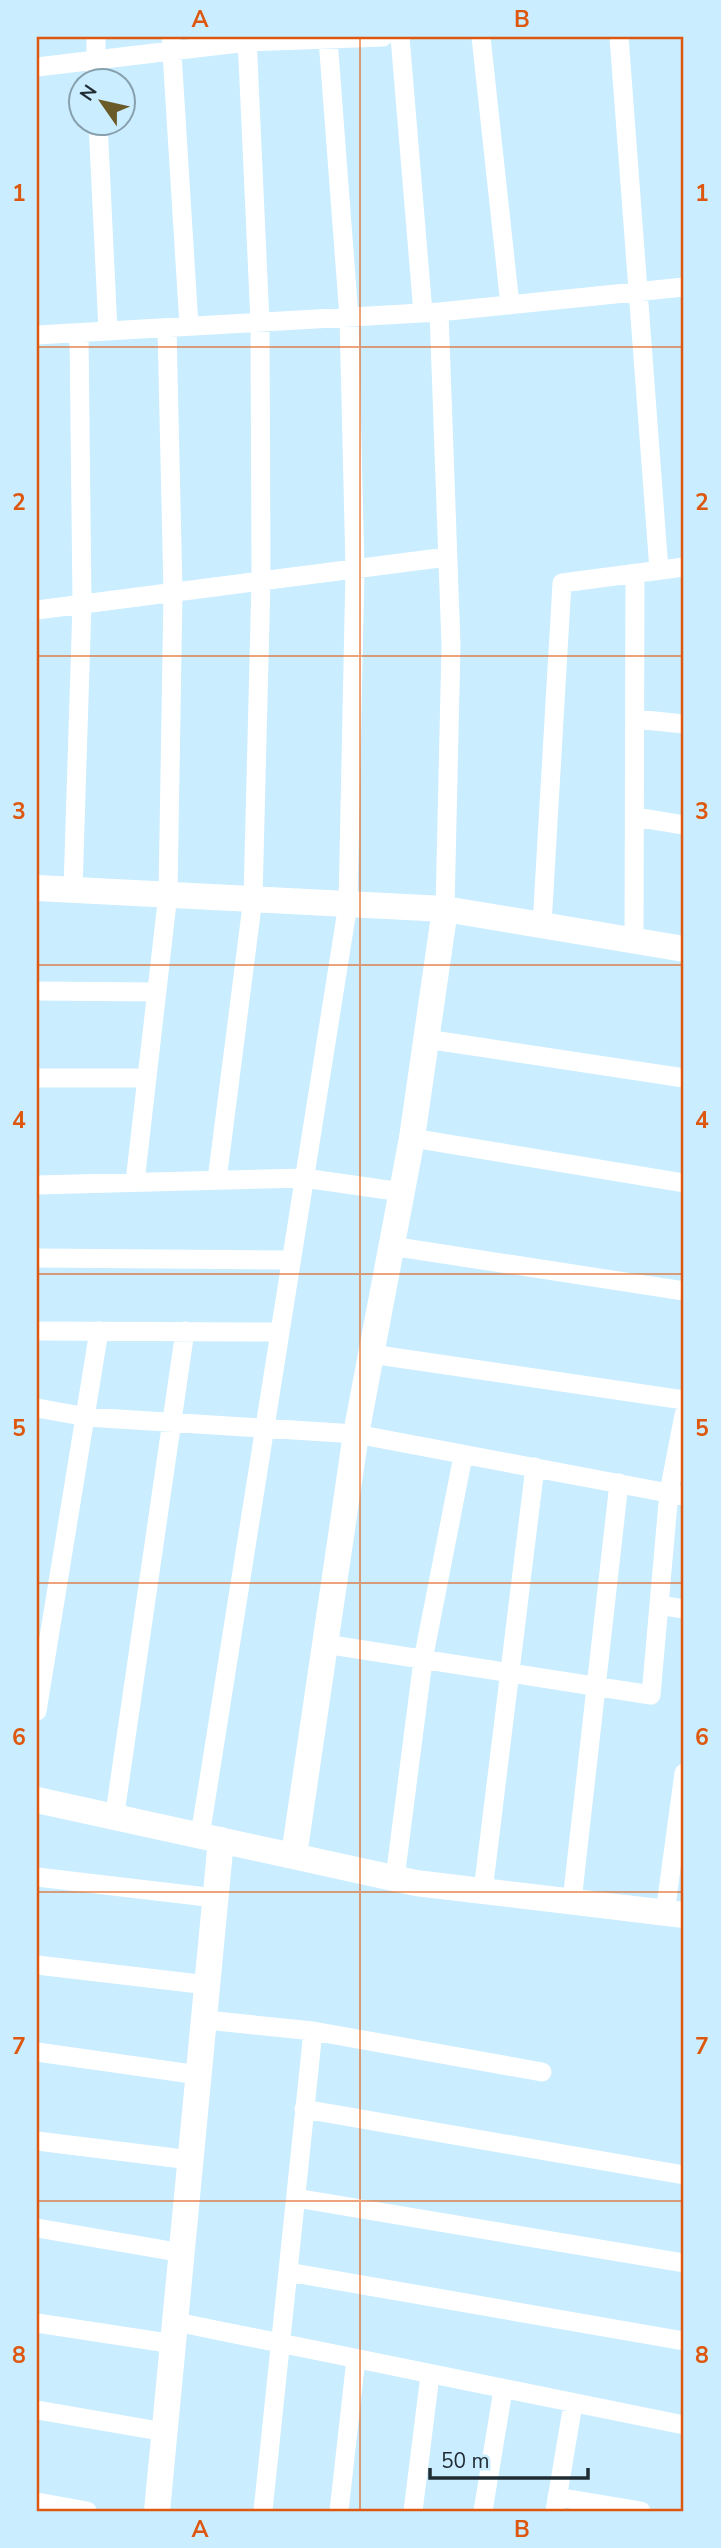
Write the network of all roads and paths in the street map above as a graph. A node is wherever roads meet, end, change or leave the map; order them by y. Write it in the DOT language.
graph roads {
  1 [pos="96,37"];
  2 [pos="383,37"];
  3 [pos="400,37"];
  4 [pos="481,37"];
  5 [pos="618,37"];
  6 [pos="302,38"];
  7 [pos="247,39"];
  8 [pos="328,39"];
  9 [pos="170,44"];
  10 [pos="95,60"];
  11 [pos="95,66"];
  12 [pos="37,67"];
  13 [pos="99,136"];
  14 [pos="684,287"];
  15 [pos="638,293"];
  16 [pos="510,305"];
  17 [pos="431,312"];
  18 [pos="349,317"];
  19 [pos="260,322"];
  20 [pos="189,326"];
  21 [pos="167,328"];
  22 [pos="108,331"];
  23 [pos="79,333"];
  24 [pos="37,335"];
  25 [pos="447,557"];
  26 [pos="684,567"];
  27 [pos="355,569"];
  28 [pos="659,570"];
  29 [pos="635,573"];
  30 [pos="261,581"];
  31 [pos="173,592"];
  32 [pos="82,604"];
  33 [pos="37,610"];
  34 [pos="635,719"];
  35 [pos="684,724"];
  36 [pos="635,817"];
  37 [pos="684,825"];
  38 [pos="37,888"];
  39 [pos="72,890"];
  40 [pos="168,894"];
  41 [pos="253,898"];
  42 [pos="348,904"];
  43 [pos="445,909"];
  44 [pos="542,925"];
  45 [pos="634,940"];
  46 [pos="684,949"];
  47 [pos="37,991"];
  48 [pos="157,992"];
  49 [pos="426,1039"];
  50 [pos="684,1077"];
  51 [pos="37,1078"];
  52 [pos="147,1078"];
  53 [pos="411,1139"];
  54 [pos="304,1178"];
  55 [pos="217,1180"];
  56 [pos="135,1182"];
  57 [pos="684,1183"];
  58 [pos="37,1185"];
  59 [pos="402,1192"];
  60 [pos="391,1246"];
  61 [pos="37,1258"];
  62 [pos="291,1260"];
  63 [pos="684,1291"];
  64 [pos="37,1331"];
  65 [pos="99,1331"];
  66 [pos="185,1331"];
  67 [pos="280,1332"];
  68 [pos="371,1354"];
  69 [pos="684,1401"];
  70 [pos="37,1408"];
  71 [pos="684,1415"];
  72 [pos="87,1417"];
  73 [pos="171,1422"];
  74 [pos="265,1428"];
  75 [pos="356,1434"];
  76 [pos="463,1456"];
  77 [pos="535,1467"];
  78 [pos="619,1483"];
  79 [pos="677,1494"];
  80 [pos="659,1605"];
  81 [pos="684,1609"];
  82 [pos="325,1644"];
  83 [pos="423,1660"];
  84 [pos="510,1673"];
  85 [pos="596,1687"];
  86 [pos="37,1711"];
  87 [pos="684,1773"];
  88 [pos="37,1800"];
  89 [pos="682,1812"];
  90 [pos="114,1820"];
  91 [pos="210,1838"];
  92 [pos="295,1855"];
  93 [pos="37,1877"];
  94 [pos="395,1878"];
  95 [pos="483,1891"];
  96 [pos="215,1898"];
  97 [pos="572,1901"];
  98 [pos="674,1914"];
  99 [pos="37,1965"];
  100 [pos="208,1985"];
  101 [pos="206,2020"];
  102 [pos="313,2031"];
  103 [pos="37,2052"];
  104 [pos="542,2072"];
  105 [pos="199,2075"];
  106 [pos="304,2109"];
  107 [pos="37,2141"];
  108 [pos="191,2160"];
  109 [pos="684,2175"];
  110 [pos="296,2198"];
  111 [pos="37,2228"];
  112 [pos="183,2253"];
  113 [pos="684,2263"];
  114 [pos="288,2272"];
  115 [pos="37,2323"];
  116 [pos="175,2333"];
  117 [pos="684,2341"];
  118 [pos="281,2344"];
  119 [pos="356,2359"];
  120 [pos="430,2375"];
  121 [pos="503,2390"];
  122 [pos="573,2404"];
  123 [pos="37,2410"];
  124 [pos="684,2425"];
  125 [pos="165,2432"];
  126 [pos="37,2502"];
  127 [pos="556,2504"];
  128 [pos="87,2511"];
  129 [pos="157,2511"];
  130 [pos="263,2511"];
  131 [pos="339,2511"];
  132 [pos="413,2511"];
  133 [pos="483,2511"];
  134 [pos="641,2511"];
  1 -- 10 [label="street"];
  2 -- 8 [label="street"];
  3 -- 17 [label="street"];
  4 -- 16 [label="street"];
  5 -- 15 [label="street"];
  6 -- 7 [label="street"];
  6 -- 8 [label="street"];
  7 -- 9 [label="street"];
  7 -- 19 [label="street"];
  8 -- 18 [label="street"];
  9 -- 10 [label="street"];
  9 -- 20 [label="street"];
  10 -- 11 [label="street"];
  10 -- 12 [label="street"];
  13 -- 22 [label="street"];
  14 -- 15 [label="street"];
  15 -- 16 [label="street"];
  15 -- 28 [label="street"];
  16 -- 17 [label="street"];
  17 -- 18 [label="street"];
  17 -- 25 [label="street"];
  18 -- 19 [label="street"];
  18 -- 27 [label="street"];
  19 -- 20 [label="street"];
  19 -- 30 [label="street"];
  20 -- 21 [label="street"];
  21 -- 22 [label="street"];
  21 -- 31 [label="street"];
  22 -- 23 [label="street"];
  23 -- 24 [label="street"];
  23 -- 32 [label="street"];
  25 -- 27 [label="street"];
  25 -- 43 [label="street"];
  26 -- 28 [label="street"];
  27 -- 30 [label="street"];
  27 -- 42 [label="street"];
  28 -- 29 [label="street"];
  29 -- 34 [label="street"];
  29 -- 44 [label="street"];
  30 -- 31 [label="street"];
  30 -- 41 [label="street"];
  31 -- 32 [label="street"];
  31 -- 40 [label="street"];
  32 -- 33 [label="street"];
  32 -- 39 [label="street"];
  34 -- 35 [label="street"];
  34 -- 36 [label="street"];
  36 -- 37 [label="street"];
  36 -- 45 [label="street"];
  38 -- 39 [label="street"];
  39 -- 40 [label="street"];
  40 -- 41 [label="street"];
  40 -- 48 [label="street"];
  41 -- 42 [label="street"];
  41 -- 55 [label="street"];
  42 -- 43 [label="street"];
  42 -- 54 [label="street"];
  43 -- 44 [label="street"];
  43 -- 49 [label="street"];
  44 -- 45 [label="street"];
  45 -- 46 [label="street"];
  47 -- 48 [label="street"];
  48 -- 52 [label="street"];
  49 -- 50 [label="street"];
  49 -- 53 [label="street"];
  51 -- 52 [label="street"];
  52 -- 56 [label="street"];
  53 -- 57 [label="street"];
  53 -- 59 [label="street"];
  54 -- 55 [label="street"];
  54 -- 59 [label="street"];
  54 -- 62 [label="street"];
  55 -- 56 [label="street"];
  56 -- 58 [label="street"];
  59 -- 60 [label="street"];
  60 -- 63 [label="street"];
  60 -- 68 [label="street"];
  61 -- 62 [label="street"];
  62 -- 67 [label="street"];
  64 -- 65 [label="street"];
  65 -- 66 [label="street"];
  65 -- 72 [label="street"];
  66 -- 67 [label="street"];
  66 -- 73 [label="street"];
  67 -- 74 [label="street"];
  68 -- 69 [label="street"];
  68 -- 75 [label="street"];
  70 -- 72 [label="street"];
  71 -- 79 [label="street"];
  72 -- 73 [label="street"];
  72 -- 86 [label="street"];
  73 -- 74 [label="street"];
  73 -- 90 [label="street"];
  74 -- 75 [label="street"];
  74 -- 91 [label="street"];
  75 -- 76 [label="street"];
  75 -- 82 [label="street"];
  76 -- 77 [label="street"];
  76 -- 83 [label="street"];
  77 -- 78 [label="street"];
  77 -- 84 [label="street"];
  78 -- 79 [label="street"];
  78 -- 85 [label="street"];
  79 -- 80 [label="street"];
  80 -- 81 [label="street"];
  80 -- 85 [label="street"];
  82 -- 83 [label="street"];
  82 -- 92 [label="street"];
  83 -- 84 [label="street"];
  83 -- 94 [label="street"];
  84 -- 85 [label="street"];
  84 -- 95 [label="street"];
  85 -- 97 [label="street"];
  87 -- 89 [label="street"];
  88 -- 90 [label="street"];
  89 -- 98 [label="street"];
  90 -- 91 [label="street"];
  91 -- 92 [label="street"];
  91 -- 96 [label="street"];
  92 -- 94 [label="street"];
  93 -- 96 [label="street"];
  94 -- 95 [label="street"];
  95 -- 97 [label="street"];
  96 -- 100 [label="street"];
  97 -- 98 [label="street"];
  99 -- 100 [label="street"];
  100 -- 101 [label="street"];
  101 -- 102 [label="street"];
  101 -- 105 [label="street"];
  102 -- 104 [label="street"];
  102 -- 106 [label="street"];
  103 -- 105 [label="street"];
  105 -- 108 [label="street"];
  106 -- 109 [label="street"];
  106 -- 110 [label="street"];
  107 -- 108 [label="street"];
  108 -- 112 [label="street"];
  110 -- 113 [label="street"];
  110 -- 114 [label="street"];
  111 -- 112 [label="street"];
  112 -- 116 [label="street"];
  114 -- 117 [label="street"];
  114 -- 118 [label="street"];
  115 -- 116 [label="street"];
  116 -- 118 [label="street"];
  116 -- 125 [label="street"];
  118 -- 119 [label="street"];
  118 -- 130 [label="street"];
  119 -- 120 [label="street"];
  119 -- 131 [label="street"];
  120 -- 121 [label="street"];
  120 -- 132 [label="street"];
  121 -- 122 [label="street"];
  121 -- 133 [label="street"];
  122 -- 124 [label="street"];
  122 -- 127 [label="street"];
  123 -- 125 [label="street"];
  125 -- 129 [label="street"];
  126 -- 128 [label="street"];
  127 -- 134 [label="street"];
}
